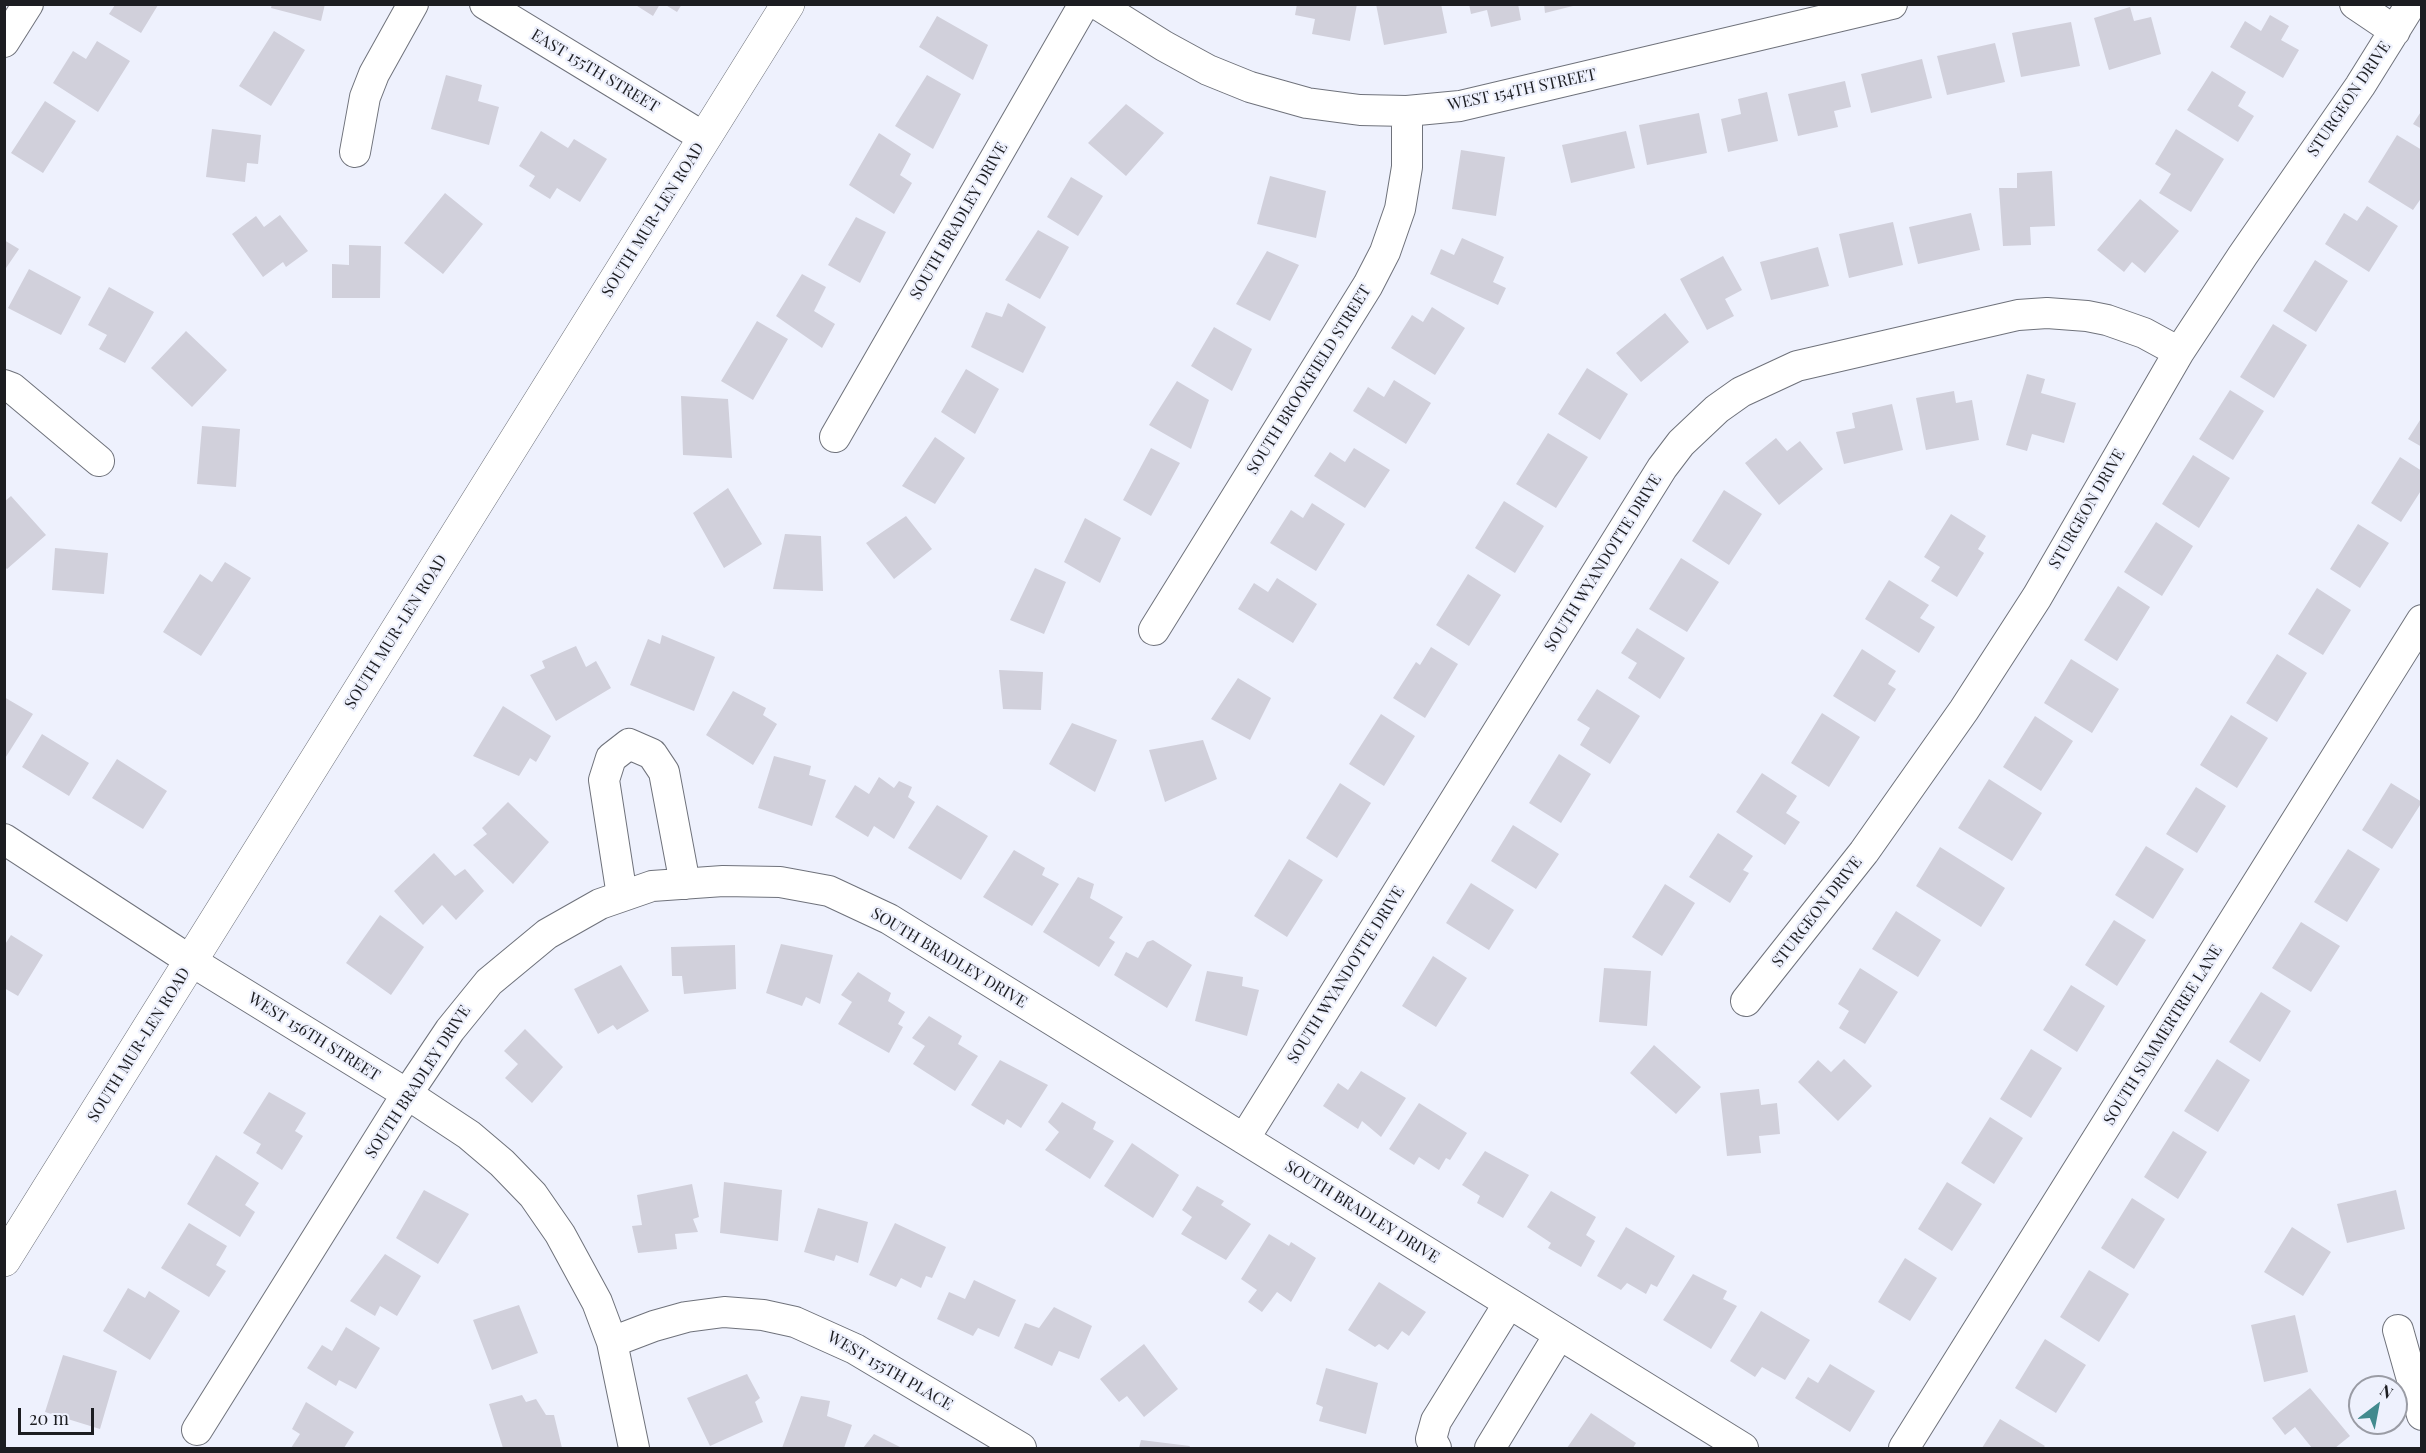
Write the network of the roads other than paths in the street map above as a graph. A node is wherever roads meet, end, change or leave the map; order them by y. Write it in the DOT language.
graph roads {
  1 [pos="28,4"];
  2 [pos="413,4"];
  3 [pos="485,4"];
  4 [pos="788,4"];
  5 [pos="1084,4"];
  6 [pos="1097,4"];
  7 [pos="1892,4"];
  8 [pos="2355,4"];
  9 [pos="2412,4"];
  10 [pos="2395,30"];
  11 [pos="4,42"];
  12 [pos="1407,111"];
  13 [pos="705,138"];
  14 [pos="355,152"];
  15 [pos="2179,352"];
  16 [pos="4,385"];
  17 [pos="835,437"];
  18 [pos="99,461"];
  19 [pos="2421,620"];
  20 [pos="1154,630"];
  21 [pos="4,839"];
  22 [pos="685,884"];
  23 [pos="622,896"];
  24 [pos="191,961"];
  25 [pos="1746,1001"];
  26 [pos="407,1094"];
  27 [pos="1244,1139"];
  28 [pos="4,1260"];
  29 [pos="1509,1303"];
  30 [pos="2398,1330"];
  31 [pos="1559,1335"];
  32 [pos="612,1342"];
  33 [pos="2421,1415"];
  34 [pos="197,1430"];
  35 [pos="634,1449"];
  36 [pos="1021,1449"];
  37 [pos="1436,1449"];
  38 [pos="1490,1449"];
  39 [pos="1743,1449"];
  40 [pos="1904,1449"];
  1 -- 11 [label="street"];
  2 -- 14 [label="street"];
  3 -- 13 [label="street, EAST 155TH STREET"];
  4 -- 13 [label="main road, SOUTH MUR-LEN ROAD"];
  5 -- 17 [label="street, SOUTH BRADLEY DRIVE"];
  6 -- 12 [label="street, WEST 154TH STREET"];
  7 -- 12 [label="street, WEST 154TH STREET"];
  8 -- 10 [label="street"];
  9 -- 10 [label="street, STURGEON DRIVE"];
  10 -- 15 [label="street, STURGEON DRIVE"];
  12 -- 20 [label="street, SOUTH BROOKFIELD STREET"];
  13 -- 24 [label="main road, SOUTH MUR-LEN ROAD"];
  15 -- 25 [label="street, STURGEON DRIVE"];
  15 -- 27 [label="street, SOUTH WYANDOTTE DRIVE"];
  16 -- 18 [label="street"];
  19 -- 40 [label="street, SOUTH SUMMERTREE LANE"];
  21 -- 24 [label="street, WEST 156TH STREET"];
  22 -- 23 [label="street, SOUTH BRADLEY DRIVE"];
  22 -- 23 [label="street"];
  22 -- 27 [label="street, SOUTH BRADLEY DRIVE"];
  23 -- 26 [label="street, SOUTH BRADLEY DRIVE"];
  24 -- 26 [label="street, WEST 156TH STREET"];
  24 -- 28 [label="main road, SOUTH MUR-LEN ROAD"];
  26 -- 32 [label="street, WEST 156TH STREET"];
  26 -- 34 [label="street, SOUTH BRADLEY DRIVE"];
  27 -- 29 [label="street, SOUTH BRADLEY DRIVE"];
  29 -- 31 [label="street, SOUTH BRADLEY DRIVE"];
  29 -- 37 [label="street"];
  30 -- 33 [label="street"];
  31 -- 38 [label="street"];
  31 -- 39 [label="street, SOUTH BRADLEY DRIVE"];
  32 -- 35 [label="street, WEST 156TH STREET"];
  32 -- 36 [label="street, WEST 155TH PLACE"];
}
